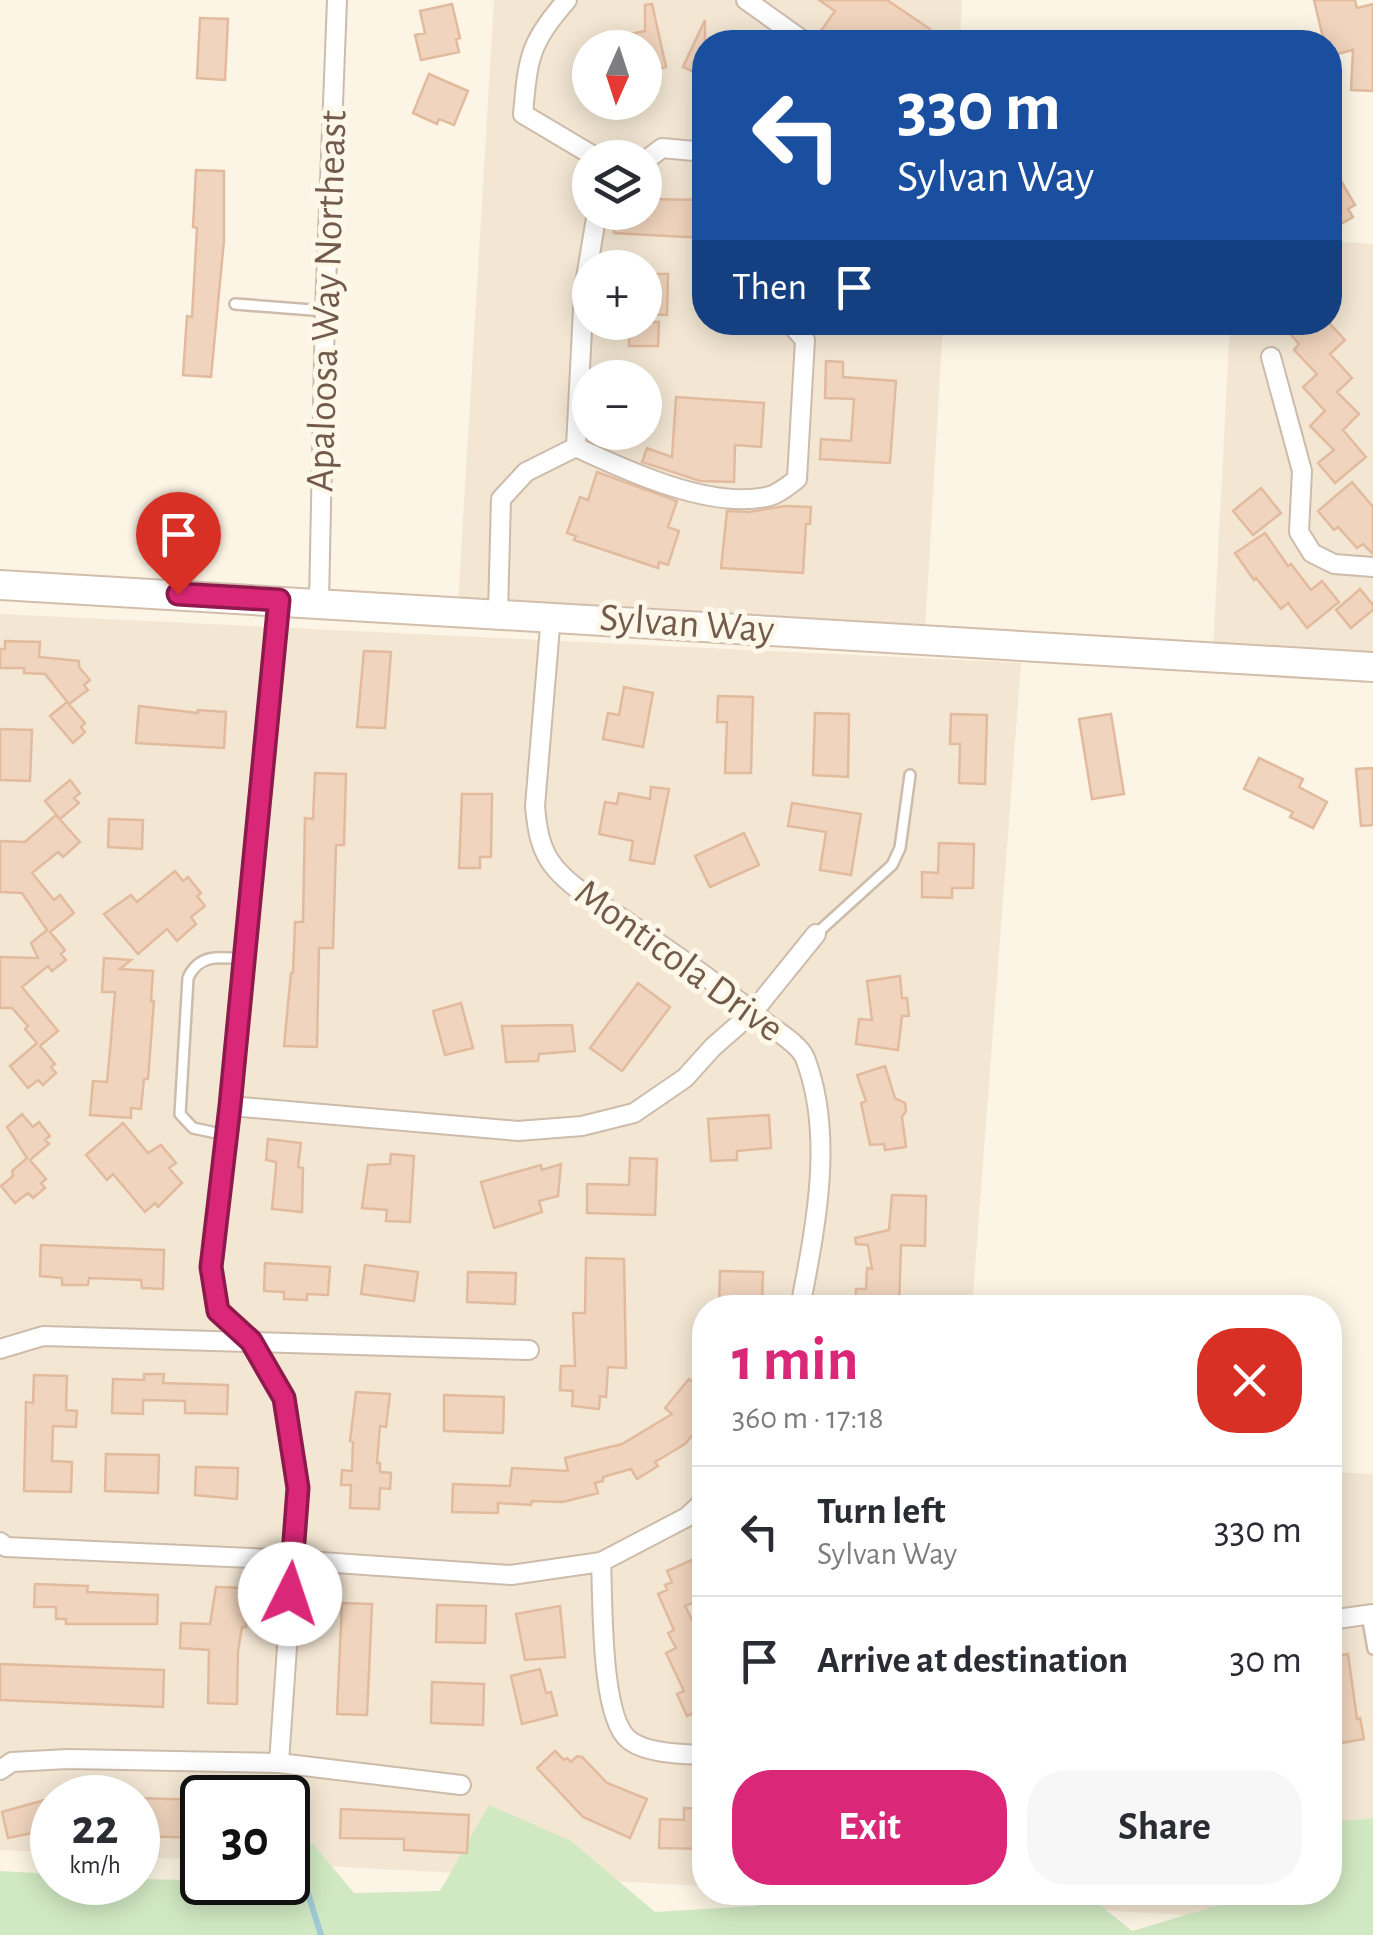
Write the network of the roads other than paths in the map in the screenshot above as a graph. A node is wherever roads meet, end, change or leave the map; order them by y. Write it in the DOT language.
graph roads {
  1 [pos="337,0"];
  2 [pos="567,0"];
  3 [pos="746,0"];
  4 [pos="788,30"];
  5 [pos="572,144"];
  6 [pos="662,148"];
  7 [pos="692,151"];
  8 [pos="594,230"];
  9 [pos="234,304"];
  10 [pos="325,310"];
  11 [pos="801,335"];
  12 [pos="1272,358"];
  13 [pos="580,360"];
  14 [pos="572,448"];
  15 [pos="584,450"];
  16 [pos="1373,567"];
  17 [pos="0,585"];
  18 [pos="279,600"];
  19 [pos="319,602"];
  20 [pos="498,613"];
  21 [pos="551,615"];
  22 [pos="1373,667"];
  23 [pos="910,774"];
  24 [pos="816,934"];
  25 [pos="244,959"];
  26 [pos="754,1012"];
  27 [pos="230,1106"];
  28 [pos="226,1135"];
  29 [pos="802,1295"];
  30 [pos="251,1341"];
  31 [pos="0,1349"];
  32 [pos="529,1350"];
  33 [pos="692,1512"];
  34 [pos="0,1542"];
  35 [pos="292,1560"];
  36 [pos="601,1562"];
  37 [pos="1370,1614"];
  38 [pos="1342,1618"];
  39 [pos="1373,1648"];
  40 [pos="692,1754"];
  41 [pos="279,1763"];
  42 [pos="0,1770"];
  43 [pos="462,1785"];
  1 -- 10 [label="street, Apaloosa Way Northeast"];
  2 -- 5 [label="street"];
  3 -- 4 [label="street"];
  6 -- 7 [label="street"];
  8 -- 13 [label="street"];
  9 -- 10 [label="lane"];
  10 -- 19 [label="street, Apaloosa Way Northeast"];
  11 -- 15 [label="street"];
  12 -- 16 [label="street"];
  14 -- 20 [label="street"];
  17 -- 18 [label="main road, Sylvan Way"];
  18 -- 19 [label="main road, Sylvan Way"];
  18 -- 25 [label="street"];
  19 -- 20 [label="main road, Sylvan Way"];
  20 -- 21 [label="main road, Sylvan Way"];
  21 -- 22 [label="main road, Sylvan Way"];
  21 -- 26 [label="street, Monticola Drive"];
  23 -- 24 [label="lane"];
  24 -- 26 [label="street"];
  25 -- 27 [label="street"];
  25 -- 28 [label="lane"];
  26 -- 27 [label="street"];
  26 -- 29 [label="street, Monticola Drive"];
  27 -- 28 [label="street"];
  28 -- 30 [label="street"];
  30 -- 31 [label="street"];
  30 -- 32 [label="street"];
  30 -- 35 [label="street"];
  33 -- 36 [label="street"];
  34 -- 35 [label="street"];
  35 -- 36 [label="street"];
  35 -- 41 [label="street"];
  36 -- 40 [label="street"];
  37 -- 38 [label="street"];
  37 -- 39 [label="lane"];
  41 -- 42 [label="street"];
  41 -- 43 [label="street"];
}
